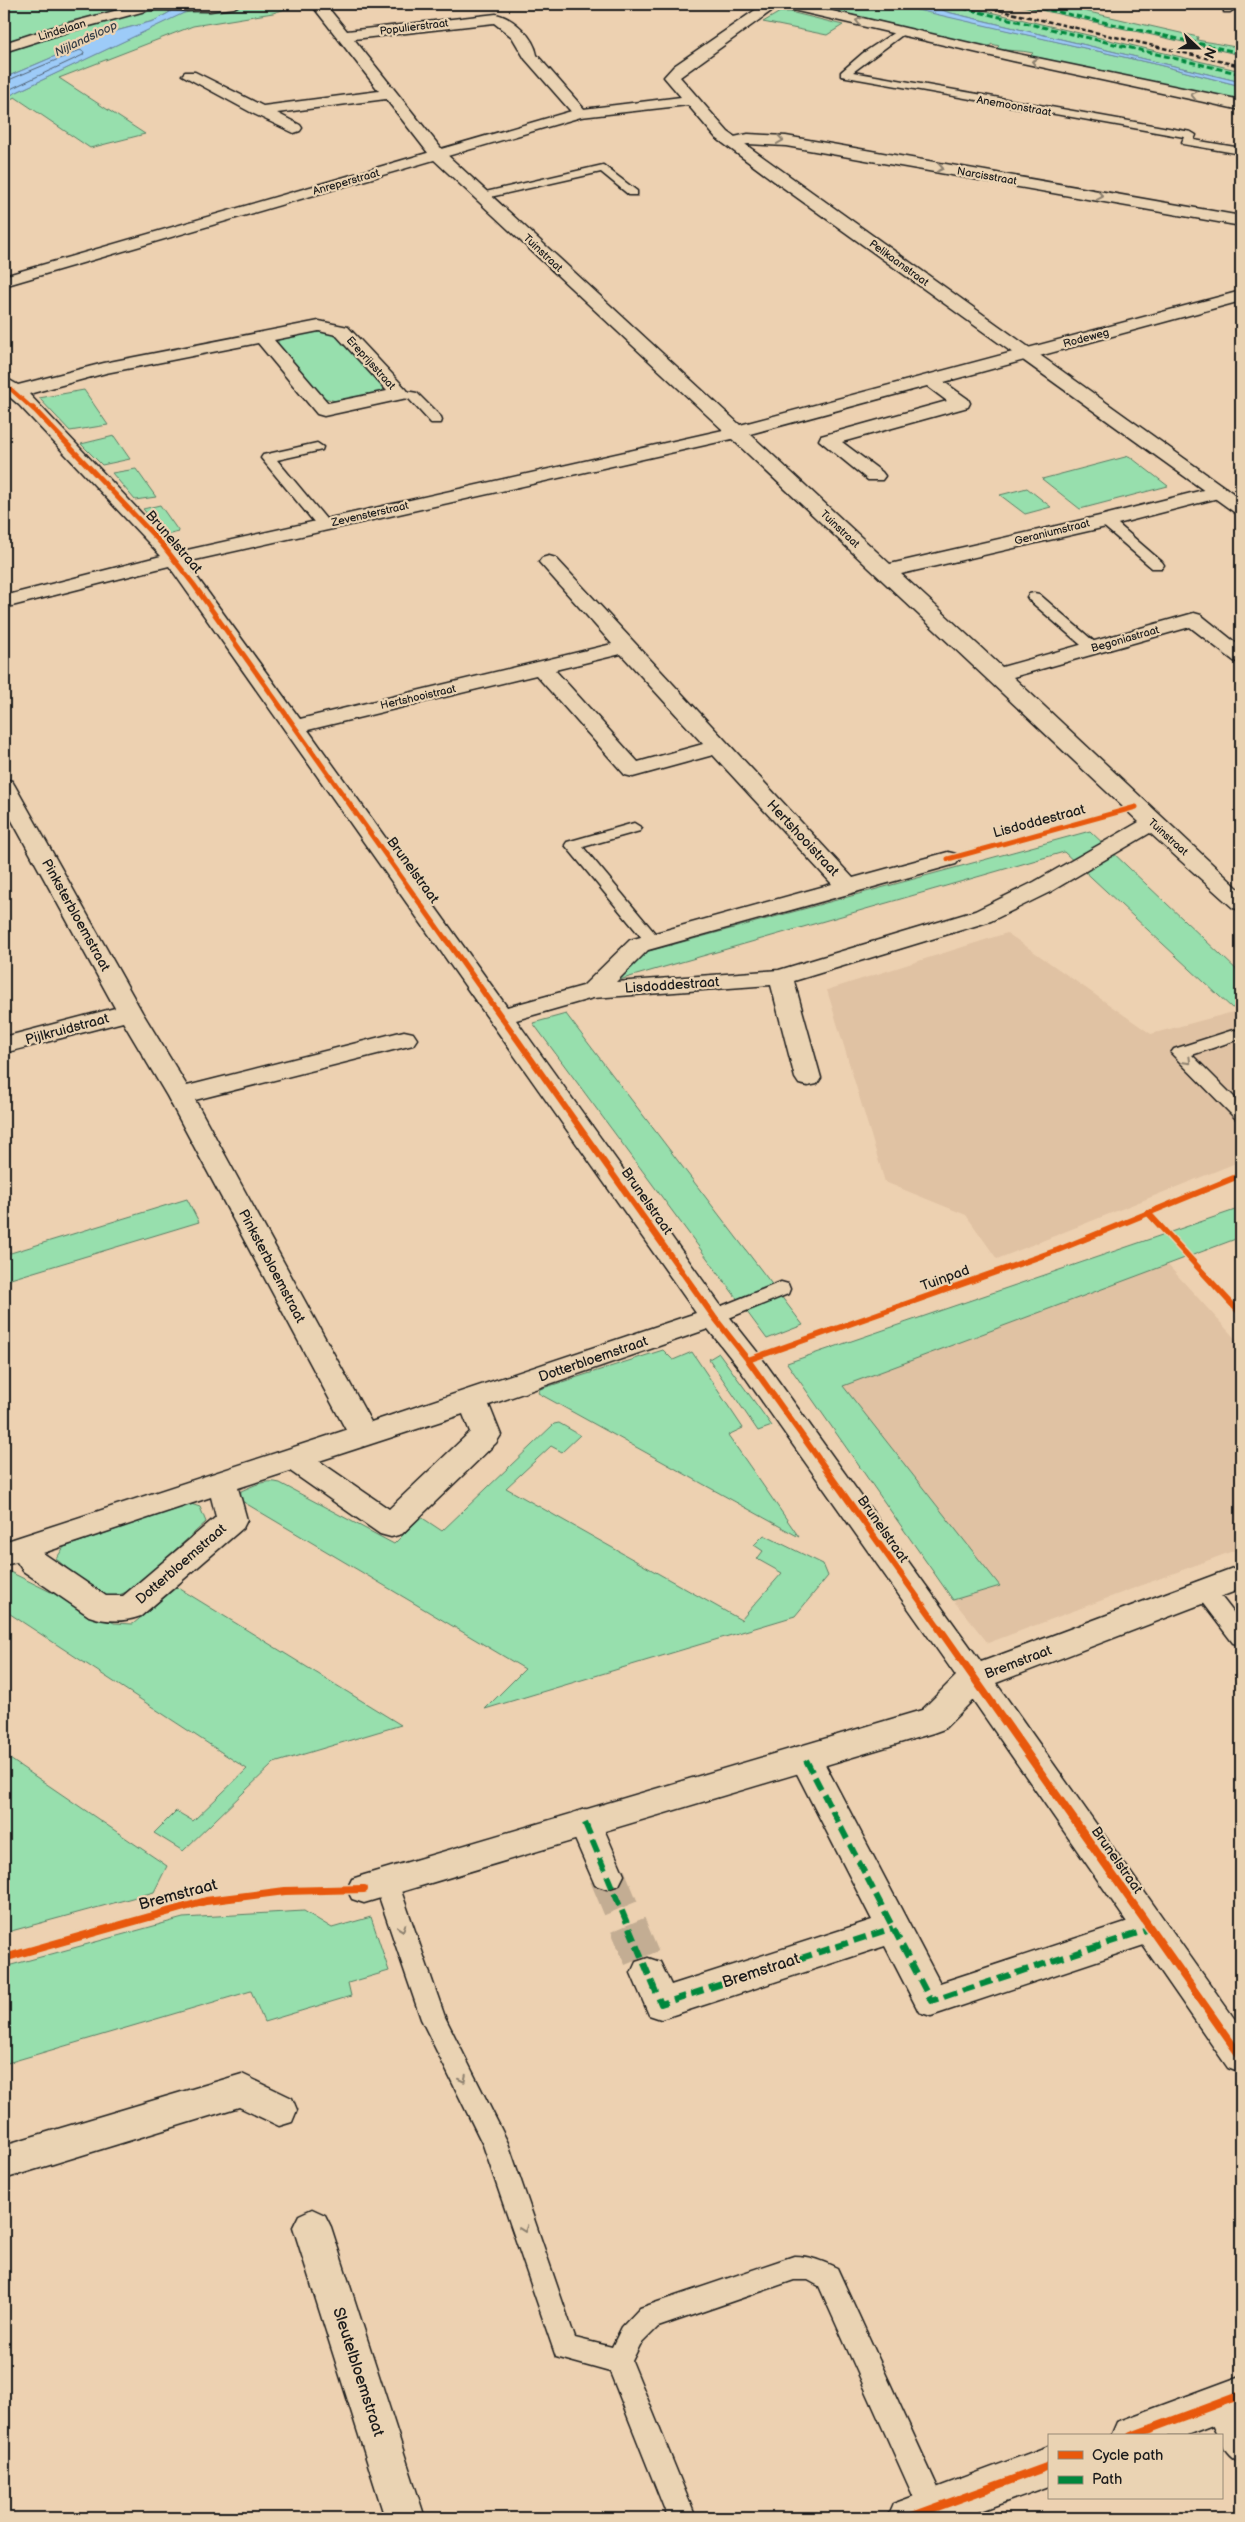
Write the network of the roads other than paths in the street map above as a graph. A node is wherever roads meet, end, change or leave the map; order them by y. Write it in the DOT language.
graph roads {
  1 [pos="234,4"];
  2 [pos="318,4"];
  3 [pos="774,4"];
  4 [pos="784,4"];
  5 [pos="1239,4"];
  6 [pos="148,5"];
  7 [pos="1227,10"];
  8 [pos="533,25"];
  9 [pos="511,28"];
  10 [pos="901,31"];
  11 [pos="344,36"];
  12 [pos="4,48"];
  13 [pos="190,75"];
  14 [pos="389,94"];
  15 [pos="691,100"];
  16 [pos="1241,105"];
  17 [pos="260,111"];
  18 [pos="580,113"];
  19 [pos="294,128"];
  20 [pos="732,142"];
  21 [pos="1241,151"];
  22 [pos="438,155"];
  23 [pos="633,193"];
  24 [pos="481,196"];
  25 [pos="1241,221"];
  26 [pos="4,281"];
  27 [pos="1241,296"];
  28 [pos="262,337"];
  29 [pos="1025,354"];
  30 [pos="930,380"];
  31 [pos="9,388"];
  32 [pos="400,394"];
  33 [pos="436,420"];
  34 [pos="736,432"];
  35 [pos="317,447"];
  36 [pos="876,476"];
  37 [pos="1219,492"];
  38 [pos="1241,508"];
  39 [pos="1106,521"];
  40 [pos="324,525"];
  41 [pos="175,559"];
  42 [pos="549,562"];
  43 [pos="1158,565"];
  44 [pos="885,571"];
  45 [pos="1034,597"];
  46 [pos="4,602"];
  47 [pos="628,646"];
  48 [pos="1093,648"];
  49 [pos="1239,652"];
  50 [pos="542,668"];
  51 [pos="998,676"];
  52 [pos="295,727"];
  53 [pos="718,747"];
  54 [pos="4,786"];
  55 [pos="11,812"];
  56 [pos="1155,824"];
  57 [pos="634,828"];
  58 [pos="948,859"];
  59 [pos="847,886"];
  60 [pos="1241,903"];
  61 [pos="653,941"];
  62 [pos="782,977"];
  63 [pos="592,991"];
  64 [pos="130,1012"];
  65 [pos="502,1016"];
  66 [pos="1238,1037"];
  67 [pos="404,1039"];
  68 [pos="4,1045"];
  69 [pos="808,1078"];
  70 [pos="180,1096"];
  71 [pos="1241,1114"];
  72 [pos="781,1289"];
  73 [pos="714,1317"];
  74 [pos="472,1400"];
  75 [pos="364,1436"];
  76 [pos="292,1458"];
  77 [pos="222,1483"];
  78 [pos="14,1551"];
  79 [pos="1241,1578"];
  80 [pos="1204,1591"];
  81 [pos="1241,1637"];
  82 [pos="975,1678"];
  83 [pos="806,1760"];
  84 [pos="585,1824"];
  85 [pos="607,1875"];
  86 [pos="375,1886"];
  87 [pos="893,1928"];
  88 [pos="1150,1929"];
  89 [pos="648,1973"];
  90 [pos="1241,2056"];
  91 [pos="279,2110"];
  92 [pos="4,2162"];
  93 [pos="312,2227"];
  94 [pos="619,2361"];
  95 [pos="1229,2400"];
  96 [pos="1136,2434"];
  97 [pos="1241,2450"];
  98 [pos="1048,2466"];
  99 [pos="920,2514"];
  100 [pos="405,2518"];
  101 [pos="682,2518"];
  1 -- 6 [label="street, Lindelaan"];
  2 -- 11 [label="street"];
  3 -- 15 [label="street, Pelikaanstraat"];
  10 -- 4 [label="street, one-way"];
  5 -- 7 [label="lane"];
  6 -- 12 [label="street, Lindelaan"];
  8 -- 9 [label="street"];
  9 -- 11 [label="street, Populierstraat"];
  9 -- 18 [label="street, Populierstraat"];
  16 -- 10 [label="street, one-way"];
  10 -- 21 [label="lane, Anemoonstraat"];
  11 -- 14 [label="street"];
  13 -- 17 [label="street"];
  14 -- 17 [label="street"];
  14 -- 22 [label="street"];
  15 -- 18 [label="street, Anreperstraat"];
  15 -- 20 [label="street, Pelikaanstraat"];
  17 -- 19 [label="street"];
  18 -- 22 [label="street, Anreperstraat"];
  20 -- 25 [label="street, Narcisstraat, one-way"];
  20 -- 29 [label="street, Pelikaanstraat"];
  22 -- 24 [label="street, Tuinstraat"];
  22 -- 26 [label="street, Anreperstraat"];
  23 -- 24 [label="lane"];
  24 -- 34 [label="street, Tuinstraat"];
  27 -- 29 [label="street, Rodeweg"];
  28 -- 31 [label="street, Ereprijsstraat"];
  28 -- 32 [label="street, Ereprijsstraat"];
  28 -- 32 [label="street, Ereprijsstraat"];
  29 -- 30 [label="street, Rodeweg"];
  29 -- 37 [label="street, Pelikaanstraat"];
  30 -- 34 [label="street, Rodeweg"];
  30 -- 36 [label="street"];
  31 -- 41 [label="street, Brunelstraat"];
  32 -- 33 [label="lane"];
  34 -- 40 [label="street, Zevensterstraat"];
  34 -- 44 [label="street, Tuinstraat"];
  35 -- 40 [label="lane"];
  37 -- 38 [label="street, Pelikaanstraat"];
  37 -- 39 [label="street, Geraniumstraat"];
  39 -- 43 [label="lane"];
  39 -- 44 [label="street, Geraniumstraat"];
  40 -- 41 [label="street, Zevensterstraat"];
  41 -- 46 [label="street, Zevensterstraat"];
  41 -- 52 [label="street, Brunelstraat"];
  42 -- 47 [label="street, Hertshooistraat"];
  44 -- 51 [label="street, Tuinstraat"];
  45 -- 48 [label="lane"];
  47 -- 50 [label="street, Hertshooistraat"];
  47 -- 53 [label="street, Hertshooistraat"];
  48 -- 49 [label="street, Begoniastraat"];
  48 -- 51 [label="street, Begoniastraat"];
  50 -- 52 [label="street, Hertshooistraat"];
  50 -- 53 [label="street"];
  51 -- 56 [label="street, Tuinstraat"];
  52 -- 65 [label="street, Brunelstraat"];
  53 -- 59 [label="street, Hertshooistraat"];
  54 -- 55 [label="street, Pinksterbloemstraat"];
  55 -- 64 [label="street, Pinksterbloemstraat"];
  56 -- 60 [label="street, Tuinstraat"];
  56 -- 62 [label="street, Lisdoddestraat"];
  57 -- 61 [label="lane"];
  58 -- 59 [label="street, Lisdoddestraat"];
  59 -- 61 [label="street, Lisdoddestraat"];
  61 -- 63 [label="street, Lisdoddestraat"];
  62 -- 63 [label="street, Lisdoddestraat"];
  62 -- 69 [label="street"];
  63 -- 65 [label="street, Lisdoddestraat"];
  64 -- 68 [label="street, Pijlkruidstraat"];
  64 -- 70 [label="street, Pinksterbloemstraat"];
  65 -- 73 [label="street, Brunelstraat"];
  66 -- 71 [label="lane, one-way"];
  67 -- 70 [label="street"];
  70 -- 75 [label="street, Pinksterbloemstraat"];
  72 -- 73 [label="lane"];
  73 -- 74 [label="street, Dotterbloemstraat"];
  73 -- 82 [label="street, Brunelstraat"];
  74 -- 75 [label="street, Dotterbloemstraat"];
  74 -- 76 [label="street"];
  75 -- 76 [label="street, Dotterbloemstraat"];
  76 -- 77 [label="street, Dotterbloemstraat"];
  77 -- 78 [label="street, Dotterbloemstraat"];
  77 -- 78 [label="street, Dotterbloemstraat"];
  79 -- 80 [label="street, Bremstraat"];
  80 -- 81 [label="lane"];
  80 -- 82 [label="street, Bremstraat"];
  82 -- 83 [label="street, Bremstraat"];
  82 -- 88 [label="street, Brunelstraat"];
  83 -- 84 [label="street, Bremstraat"];
  83 -- 87 [label="street"];
  84 -- 85 [label="street"];
  84 -- 86 [label="street, Bremstraat"];
  86 -- 94 [label="lane, one-way"];
  87 -- 88 [label="street"];
  87 -- 89 [label="street, Bremstraat"];
  88 -- 90 [label="street, Brunelstraat"];
  91 -- 92 [label="street"];
  93 -- 100 [label="street, Sleutelbloemstraat"];
  94 -- 99 [label="lane"];
  94 -- 101 [label="lane"];
  95 -- 96 [label="street"];
  95 -- 97 [label="lane"];
  98 -- 99 [label="street"];
}
